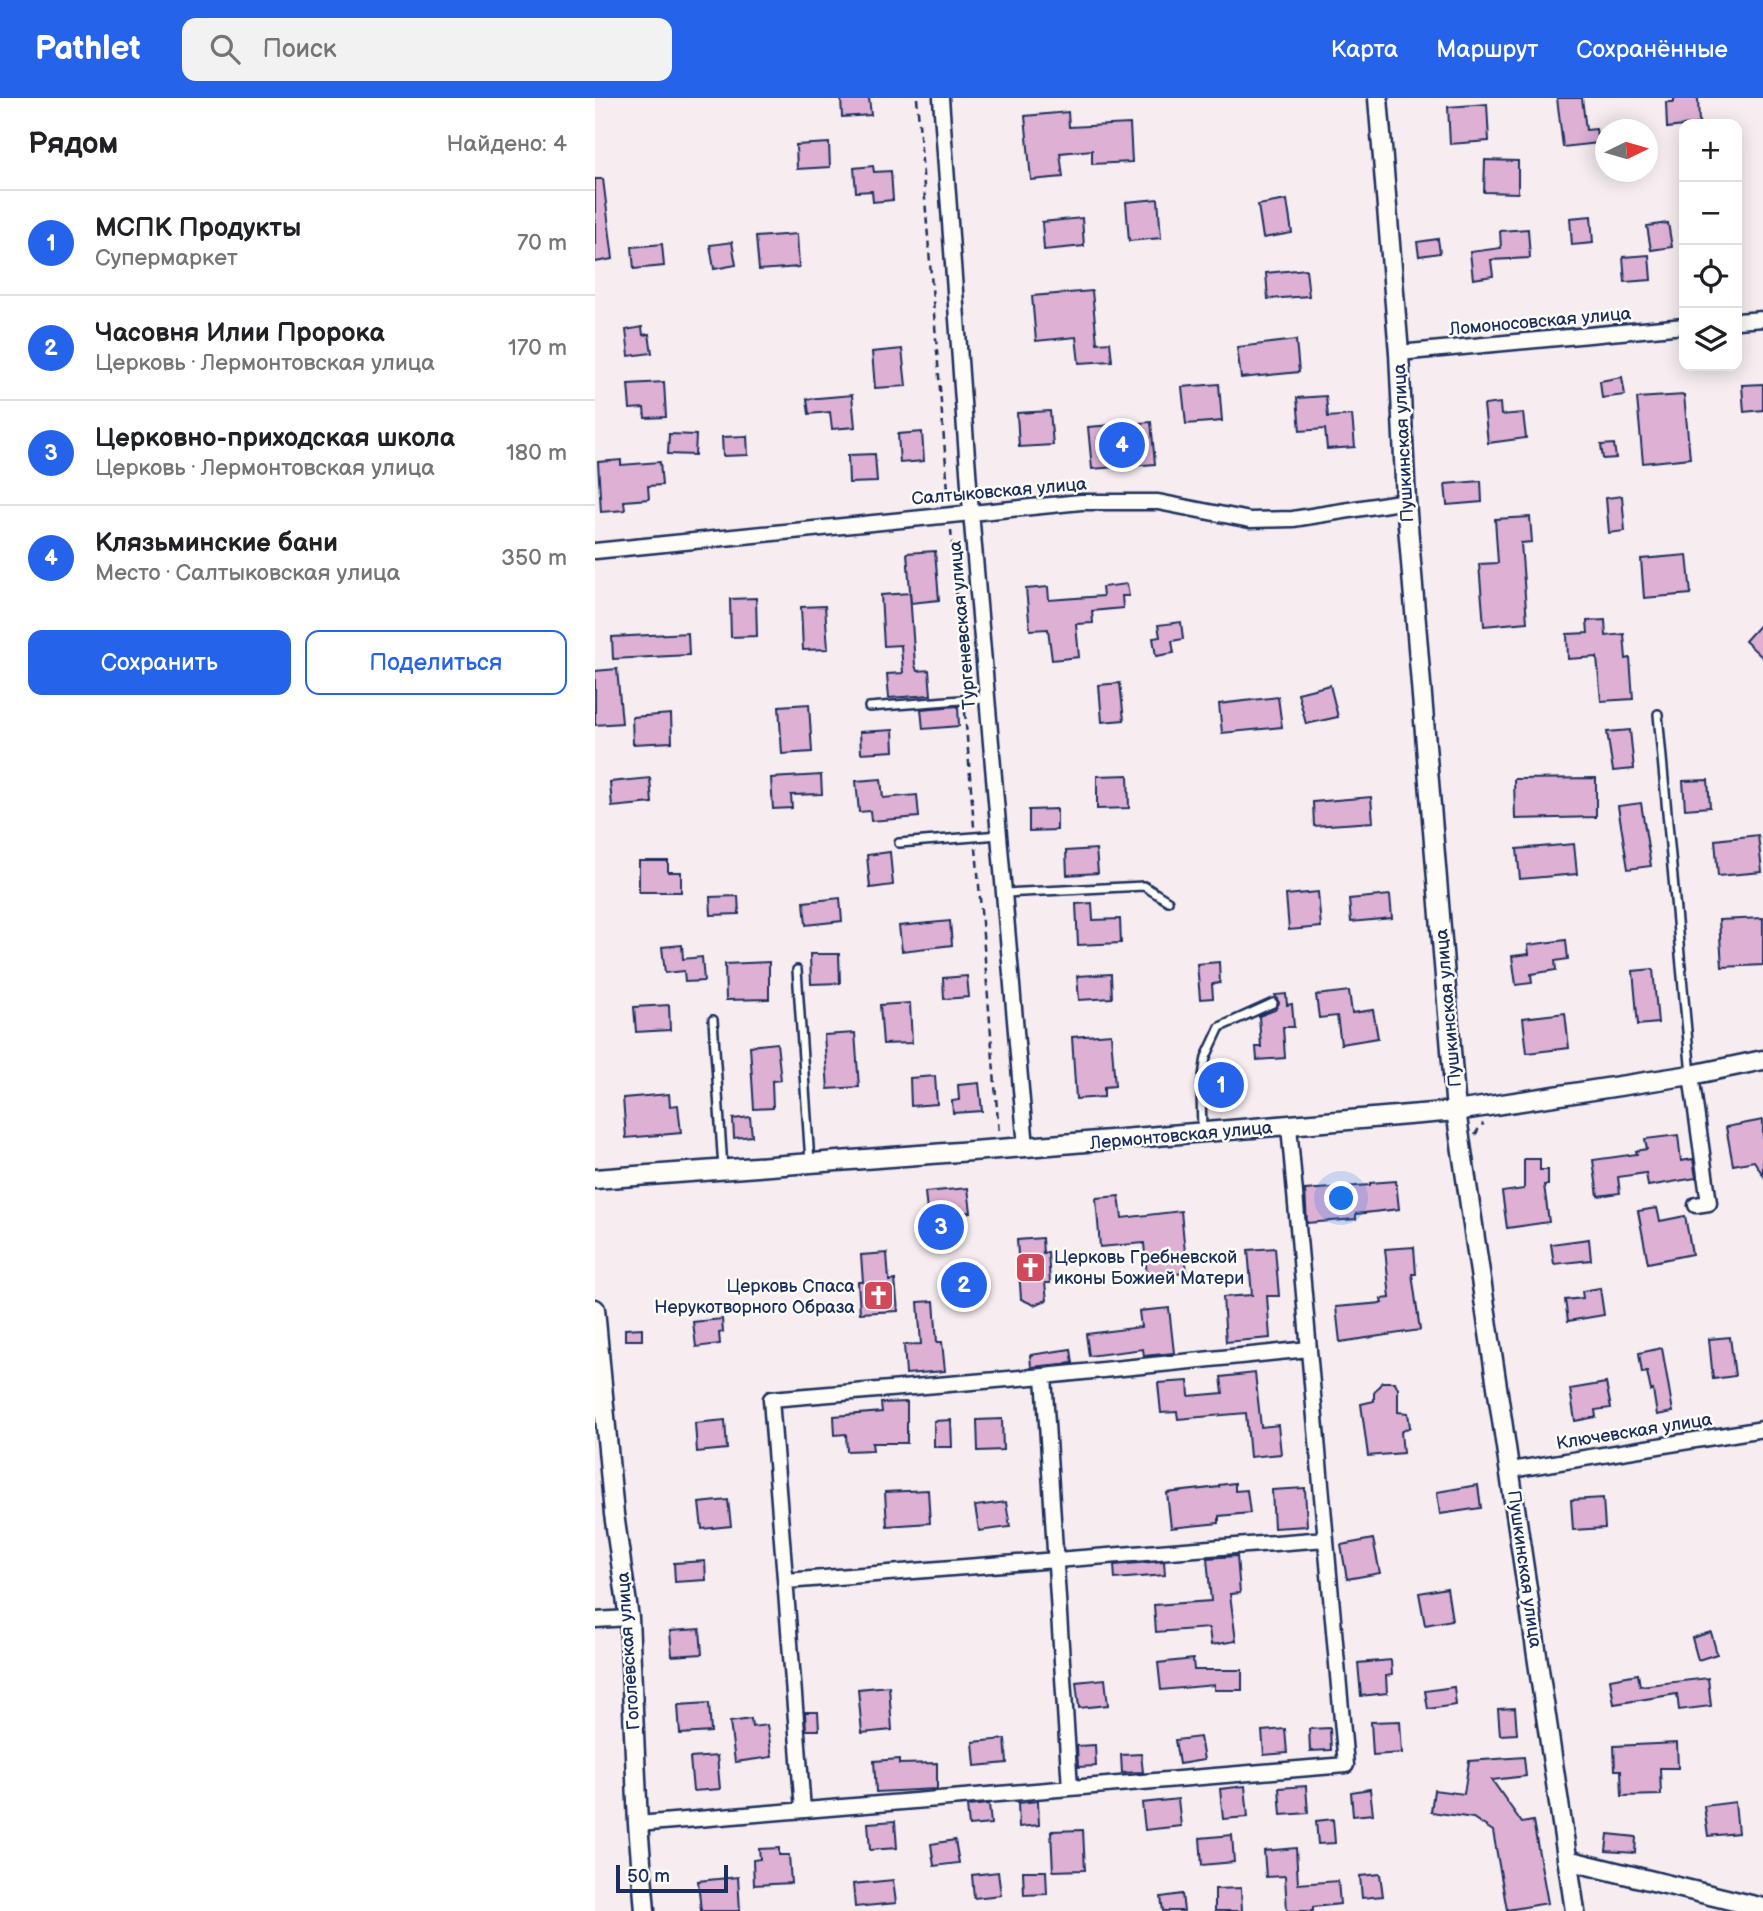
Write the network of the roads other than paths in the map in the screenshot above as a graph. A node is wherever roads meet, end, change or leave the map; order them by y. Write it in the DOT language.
graph roads {
  1 [pos="941,98"];
  2 [pos="1378,98"];
  3 [pos="1763,319"];
  4 [pos="1742,321"];
  5 [pos="1679,326"];
  6 [pos="1399,354"];
  7 [pos="1406,501"];
  8 [pos="971,512"];
  9 [pos="595,551"];
  10 [pos="988,698"];
  11 [pos="869,707"];
  12 [pos="1658,714"];
  13 [pos="1000,835"];
  14 [pos="899,843"];
  15 [pos="1005,892"];
  16 [pos="1168,901"];
  17 [pos="797,970"];
  18 [pos="1273,1003"];
  19 [pos="713,1020"];
  20 [pos="1763,1060"];
  21 [pos="1691,1075"];
  22 [pos="1456,1111"];
  23 [pos="1289,1126"];
  24 [pos="1202,1133"];
  25 [pos="1026,1147"];
  26 [pos="810,1163"];
  27 [pos="723,1169"];
  28 [pos="595,1179"];
  29 [pos="1696,1206"];
  30 [pos="595,1309"];
  31 [pos="596,1333"];
  32 [pos="1309,1349"];
  33 [pos="1044,1376"];
  34 [pos="1763,1429"];
  35 [pos="1511,1470"];
  36 [pos="1326,1539"];
  37 [pos="1056,1560"];
  38 [pos="786,1581"];
  39 [pos="629,1618"];
  40 [pos="595,1620"];
  41 [pos="1070,1788"];
  42 [pos="803,1810"];
  43 [pos="638,1824"];
  44 [pos="1567,1860"];
  45 [pos="1763,1908"];
  46 [pos="645,1911"];
  47 [pos="1575,1911"];
  1 -- 8 [label="street, Тургеневская улица"];
  2 -- 6 [label="street, Пушкинская улица"];
  3 -- 4 [label="street"];
  5 -- 6 [label="street, Ломоносовская улица"];
  6 -- 7 [label="street, Пушкинская улица"];
  7 -- 8 [label="street, Салтыковская улица"];
  7 -- 22 [label="street, Пушкинская улица"];
  8 -- 9 [label="street, Салтыковская улица"];
  8 -- 10 [label="street, Тургеневская улица"];
  10 -- 11 [label="lane"];
  10 -- 13 [label="street, Тургеневская улица"];
  12 -- 21 [label="lane"];
  13 -- 14 [label="lane"];
  13 -- 15 [label="street, Тургеневская улица"];
  15 -- 16 [label="lane"];
  15 -- 25 [label="street, Тургеневская улица"];
  17 -- 26 [label="lane"];
  18 -- 24 [label="lane"];
  19 -- 27 [label="lane"];
  20 -- 21 [label="street, Лермонтовская улица"];
  21 -- 22 [label="street, Лермонтовская улица"];
  21 -- 29 [label="street"];
  22 -- 23 [label="street, Лермонтовская улица"];
  22 -- 35 [label="street, Пушкинская улица"];
  23 -- 24 [label="street, Лермонтовская улица"];
  23 -- 32 [label="street"];
  24 -- 25 [label="street, Лермонтовская улица"];
  25 -- 26 [label="street, Лермонтовская улица"];
  26 -- 27 [label="street, Лермонтовская улица"];
  27 -- 28 [label="street, Лермонтовская улица"];
  30 -- 31 [label="street, Гоголевская улица"];
  31 -- 39 [label="street, Гоголевская улица"];
  32 -- 33 [label="street"];
  32 -- 36 [label="street"];
  33 -- 37 [label="street"];
  33 -- 38 [label="street"];
  34 -- 35 [label="street, Ключевская улица"];
  35 -- 44 [label="street, Пушкинская улица"];
  36 -- 37 [label="street"];
  36 -- 41 [label="street"];
  37 -- 38 [label="street"];
  37 -- 41 [label="street"];
  38 -- 42 [label="street"];
  39 -- 40 [label="street"];
  39 -- 43 [label="street, Гоголевская улица"];
  41 -- 42 [label="street"];
  42 -- 43 [label="street"];
  43 -- 46 [label="street, Гоголевская улица"];
  44 -- 45 [label="street"];
  44 -- 47 [label="street, Пушкинская улица"];
}
